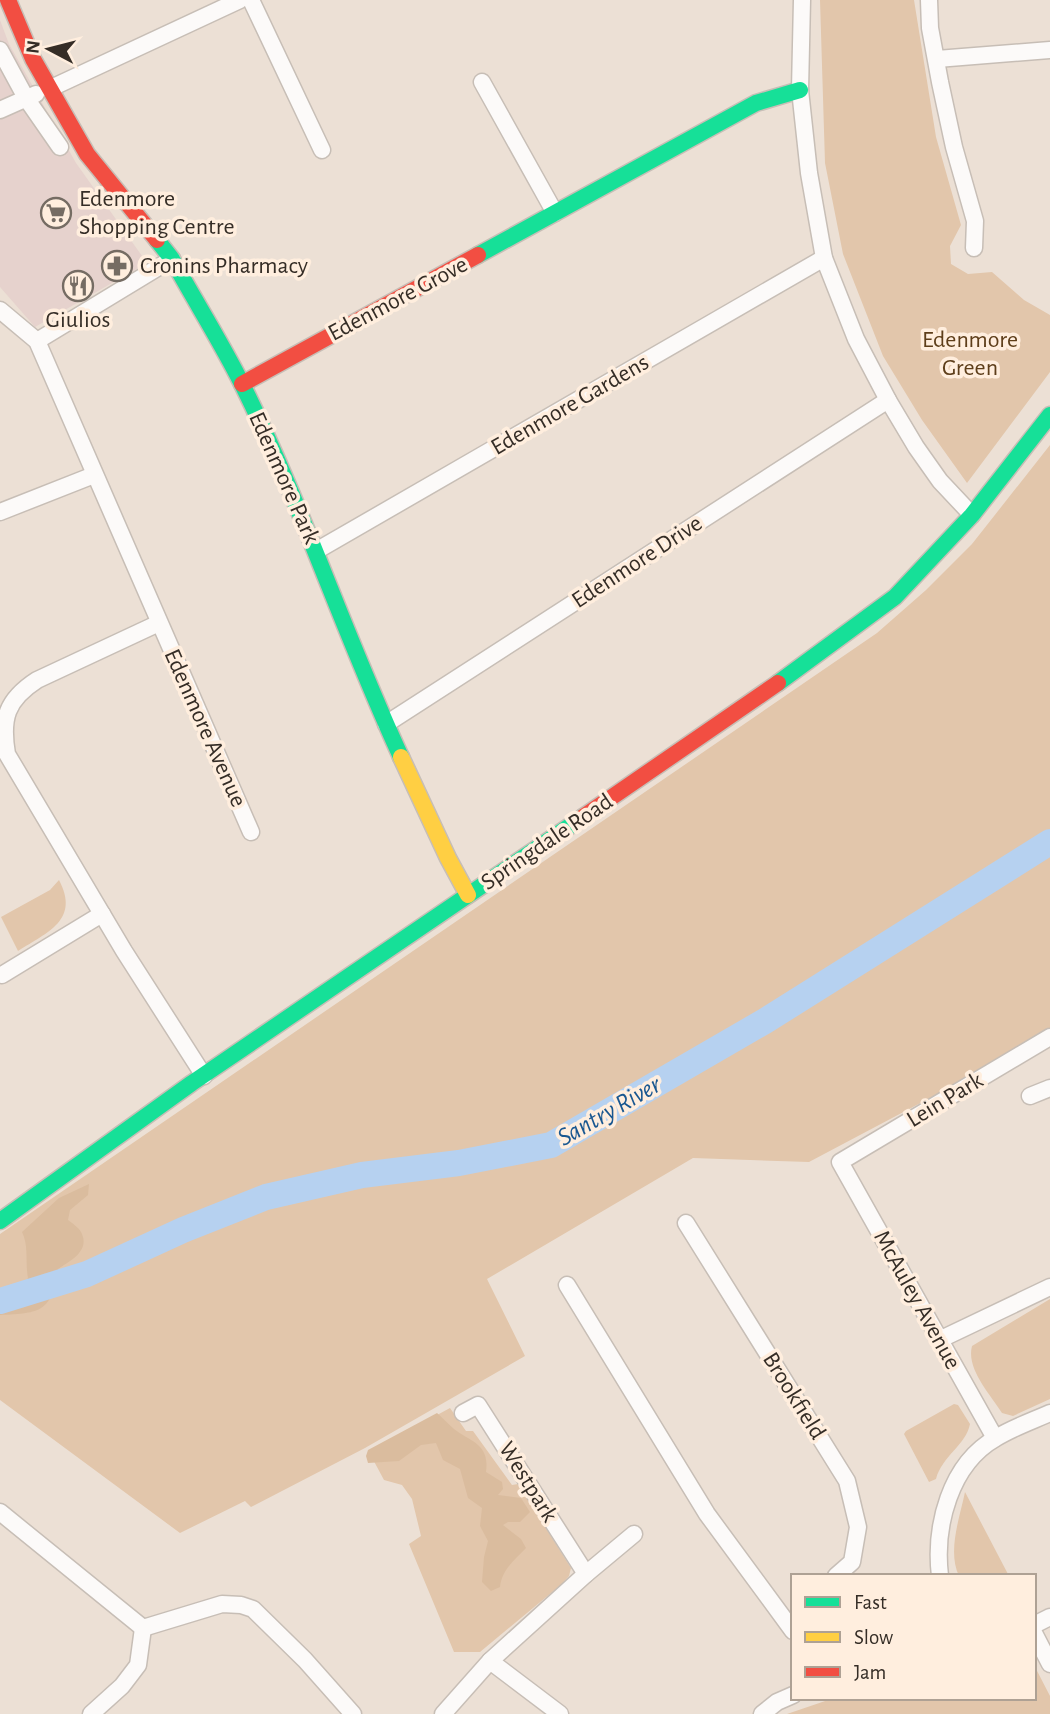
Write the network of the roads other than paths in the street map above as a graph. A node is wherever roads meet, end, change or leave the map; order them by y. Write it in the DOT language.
graph roads {
  1 [pos="8,0"];
  2 [pos="240,0"];
  3 [pos="251,0"];
  4 [pos="802,0"];
  5 [pos="929,0"];
  6 [pos="0,50"];
  7 [pos="1050,50"];
  8 [pos="937,59"];
  9 [pos="482,82"];
  10 [pos="800,90"];
  11 [pos="37,94"];
  12 [pos="0,110"];
  13 [pos="60,147"];
  14 [pos="322,150"];
  15 [pos="555,214"];
  16 [pos="974,248"];
  17 [pos="824,258"];
  18 [pos="172,259"];
  19 [pos="0,310"];
  20 [pos="37,341"];
  21 [pos="242,384"];
  22 [pos="888,400"];
  23 [pos="1050,415"];
  24 [pos="94,475"];
  25 [pos="0,512"];
  26 [pos="972,515"];
  27 [pos="316,551"];
  28 [pos="159,623"];
  29 [pos="386,724"];
  30 [pos="251,832"];
  31 [pos="468,895"];
  32 [pos="102,914"];
  33 [pos="2,975"];
  34 [pos="1050,1037"];
  35 [pos="204,1076"];
  36 [pos="1050,1088"];
  37 [pos="1030,1096"];
  38 [pos="839,1162"];
  39 [pos="0,1221"];
  40 [pos="685,1223"];
  41 [pos="567,1285"];
  42 [pos="1050,1287"];
  43 [pos="939,1340"];
  44 [pos="463,1413"];
  45 [pos="1050,1413"];
  46 [pos="995,1438"];
  47 [pos="0,1513"];
  48 [pos="634,1534"];
  49 [pos="586,1574"];
  50 [pos="838,1574"];
  51 [pos="940,1574"];
  52 [pos="790,1621"];
  53 [pos="143,1628"];
  54 [pos="1036,1637"];
  55 [pos="490,1661"];
  56 [pos="1050,1664"];
  57 [pos="791,1696"];
  58 [pos="348,1712"];
  59 [pos="91,1714"];
  60 [pos="443,1714"];
  61 [pos="560,1714"];
  62 [pos="762,1714"];
  1 -- 11 [label="street, Edenmore Park"];
  2 -- 11 [label="street"];
  3 -- 14 [label="street"];
  4 -- 10 [label="street"];
  5 -- 8 [label="street"];
  6 -- 11 [label="street"];
  7 -- 8 [label="street"];
  8 -- 16 [label="street"];
  9 -- 15 [label="street"];
  10 -- 15 [label="street, Edenmore Grove"];
  10 -- 17 [label="street"];
  11 -- 12 [label="street"];
  11 -- 13 [label="street"];
  11 -- 18 [label="street, Edenmore Park"];
  15 -- 21 [label="street, Edenmore Grove"];
  17 -- 22 [label="street"];
  17 -- 27 [label="street, Edenmore Gardens"];
  18 -- 20 [label="street"];
  18 -- 21 [label="street, Edenmore Park"];
  19 -- 20 [label="street, Edenmore Avenue"];
  20 -- 24 [label="street, Edenmore Avenue"];
  21 -- 27 [label="street, Edenmore Park"];
  22 -- 26 [label="street"];
  22 -- 29 [label="street, Edenmore Drive"];
  23 -- 26 [label="street, Springdale Road"];
  24 -- 25 [label="street"];
  24 -- 28 [label="street, Edenmore Avenue"];
  26 -- 31 [label="street, Springdale Road"];
  27 -- 29 [label="street, Edenmore Park"];
  28 -- 30 [label="street, Edenmore Avenue"];
  28 -- 32 [label="street, Edenmore Avenue"];
  29 -- 31 [label="street, Edenmore Park"];
  31 -- 35 [label="street, Springdale Road"];
  32 -- 33 [label="street"];
  32 -- 35 [label="street, Edenmore Avenue"];
  34 -- 38 [label="street, Lein Park"];
  35 -- 39 [label="street, Springdale Road"];
  36 -- 37 [label="street"];
  38 -- 43 [label="street, McAuley Avenue"];
  40 -- 50 [label="street, Brookfield"];
  41 -- 52 [label="street"];
  42 -- 43 [label="street"];
  43 -- 46 [label="street, McAuley Avenue"];
  44 -- 49 [label="street, Westpark"];
  45 -- 46 [label="street"];
  46 -- 51 [label="street"];
  47 -- 53 [label="street"];
  48 -- 49 [label="street"];
  49 -- 55 [label="street"];
  53 -- 58 [label="street"];
  53 -- 59 [label="street"];
  54 -- 56 [label="street"];
  55 -- 60 [label="street"];
  55 -- 61 [label="street"];
  57 -- 62 [label="street"];
}
